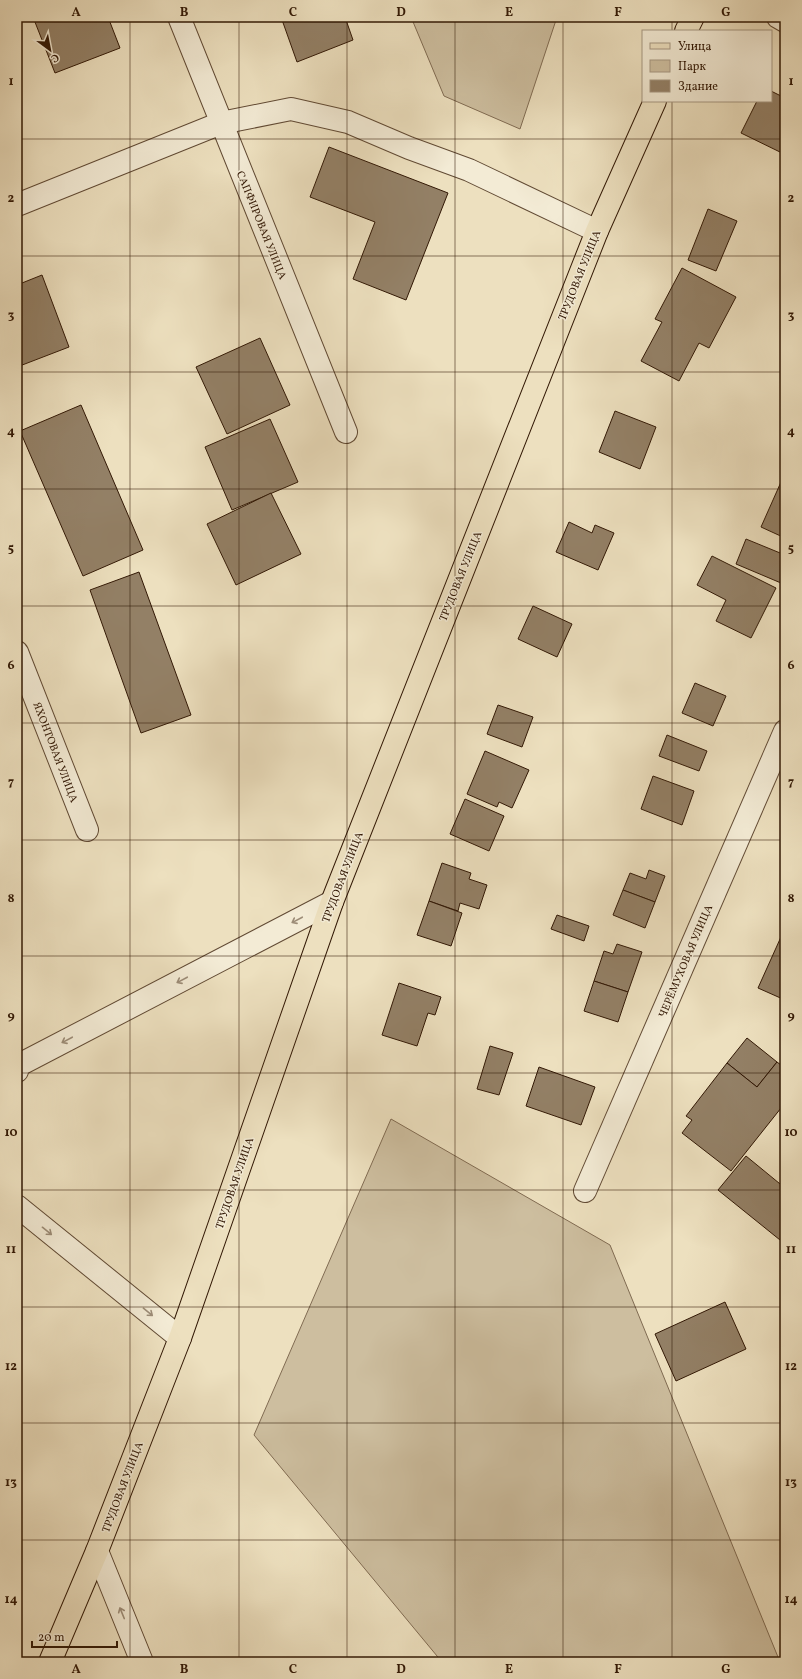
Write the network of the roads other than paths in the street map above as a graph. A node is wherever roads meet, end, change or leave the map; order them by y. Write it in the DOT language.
graph roads {
  1 [pos="178,17"];
  2 [pos="693,17"];
  3 [pos="778,17"];
  4 [pos="785,21"];
  5 [pos="686,30"];
  6 [pos="655,102"];
  7 [pos="221,123"];
  8 [pos="17,205"];
  9 [pos="596,231"];
  10 [pos="346,432"];
  11 [pos="17,652"];
  12 [pos="785,731"];
  13 [pos="87,830"];
  14 [pos="332,902"];
  15 [pos="17,1071"];
  16 [pos="585,1191"];
  17 [pos="17,1206"];
  18 [pos="180,1338"];
  19 [pos="97,1551"];
  20 [pos="50,1662"];
  21 [pos="142,1662"];
  1 -- 7 [label="street, САПФИРОВАЯ УЛИЦА"];
  2 -- 5 [label="main road"];
  3 -- 4 [label="street"];
  6 -- 9 [label="main road, ТРУДОВАЯ УЛИЦА"];
  7 -- 8 [label="street"];
  7 -- 9 [label="street"];
  7 -- 10 [label="street, САПФИРОВАЯ УЛИЦА"];
  9 -- 14 [label="main road, ТРУДОВАЯ УЛИЦА"];
  11 -- 13 [label="street, ЯХОНТОВАЯ УЛИЦА"];
  12 -- 16 [label="street, ЧЕРЁМУХОВАЯ УЛИЦА"];
  14 -- 15 [label="street, one-way"];
  14 -- 18 [label="main road, ТРУДОВАЯ УЛИЦА"];
  17 -- 18 [label="street, one-way"];
  18 -- 19 [label="main road, ТРУДОВАЯ УЛИЦА"];
  19 -- 20 [label="main road, ТРУДОВАЯ УЛИЦА"];
  21 -- 19 [label="street, one-way"];
}
